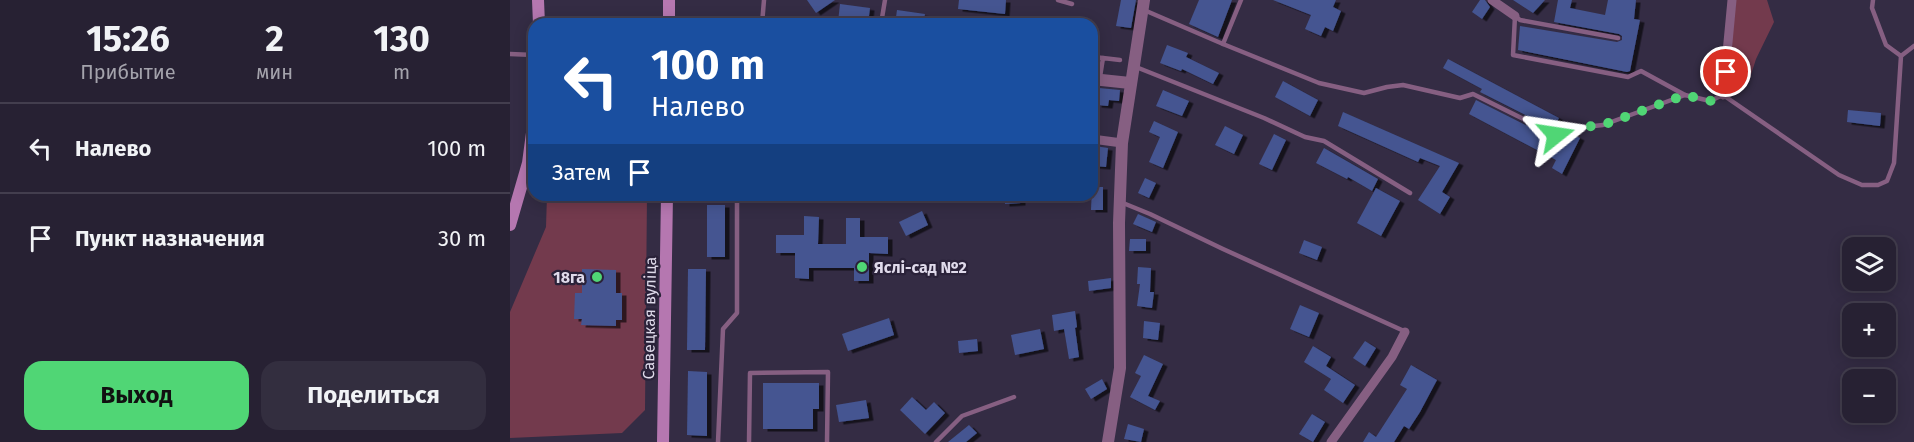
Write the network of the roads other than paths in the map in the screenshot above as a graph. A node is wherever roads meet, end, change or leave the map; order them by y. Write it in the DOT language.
graph roads {
  1 [pos="538,0"];
  2 [pos="669,0"];
  3 [pos="764,0"];
  4 [pos="885,0"];
  5 [pos="1058,0"];
  6 [pos="1241,0"];
  7 [pos="1492,0"];
  8 [pos="1732,0"];
  9 [pos="1873,0"];
  10 [pos="1072,4"];
  11 [pos="1144,5"];
  12 [pos="1515,16"];
  13 [pos="539,18"];
  14 [pos="669,18"];
  15 [pos="762,18"];
  16 [pos="882,18"];
  17 [pos="1618,38"];
  18 [pos="1223,44"];
  19 [pos="1914,46"];
  20 [pos="510,54"];
  21 [pos="528,55"];
  22 [pos="1901,56"];
  23 [pos="1098,58"];
  24 [pos="1102,58"];
  25 [pos="1120,60"];
  26 [pos="1134,66"];
  27 [pos="1098,73"];
  28 [pos="1098,80"];
  29 [pos="1130,83"];
  30 [pos="1685,95"];
  31 [pos="1723,95"];
  32 [pos="1098,140"];
  33 [pos="1122,143"];
  34 [pos="528,163"];
  35 [pos="1410,193"];
  36 [pos="667,201"];
  37 [pos="737,201"];
  38 [pos="1120,202"];
  39 [pos="510,225"];
  40 [pos="1405,332"];
  41 [pos="1014,397"];
  42 [pos="663,442"];
  43 [pos="718,442"];
  44 [pos="749,442"];
  45 [pos="827,442"];
  46 [pos="936,442"];
  47 [pos="1108,442"];
  48 [pos="1331,442"];
  1 -- 13 [label="main road"];
  2 -- 14 [label="main road"];
  3 -- 15 [label="lane"];
  4 -- 16 [label="lane"];
  5 -- 10 [label="lane"];
  6 -- 18 [label="lane"];
  7 -- 12 [label="street"];
  8 -- 31 [label="street"];
  9 -- 22 [label="lane"];
  11 -- 18 [label="lane"];
  11 -- 26 [label="street"];
  12 -- 17 [label="lane"];
  12 -- 30 [label="lane"];
  18 -- 30 [label="lane"];
  19 -- 22 [label="lane"];
  20 -- 21 [label="lane"];
  22 -- 31 [label="lane"];
  23 -- 24 [label="lane"];
  24 -- 25 [label="lane"];
  24 -- 27 [label="lane"];
  26 -- 29 [label="street"];
  26 -- 35 [label="lane"];
  28 -- 29 [label="street"];
  29 -- 33 [label="street"];
  30 -- 31 [label="lane"];
  32 -- 33 [label="street"];
  33 -- 38 [label="street"];
  34 -- 39 [label="main road"];
  36 -- 42 [label="main road, Савецкая вуліца"];
  37 -- 43 [label="lane"];
  38 -- 40 [label="lane"];
  38 -- 47 [label="street"];
  40 -- 48 [label="street"];
  41 -- 46 [label="lane"];
  44 -- 45 [label="lane"];
}
